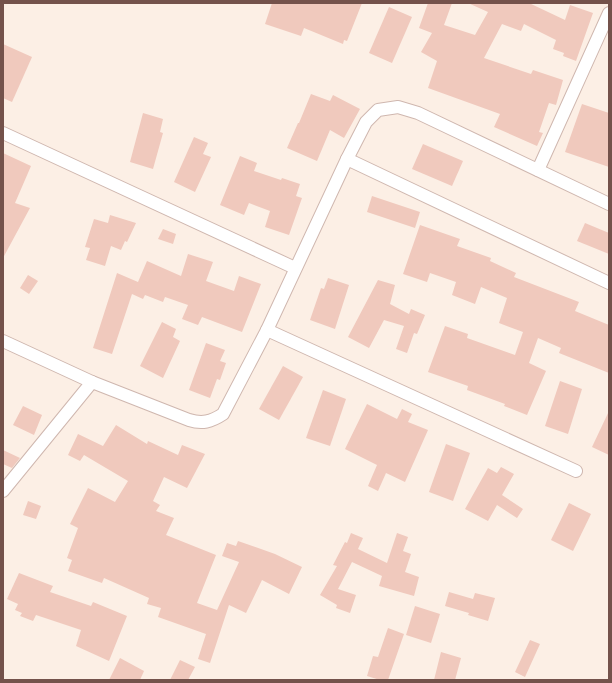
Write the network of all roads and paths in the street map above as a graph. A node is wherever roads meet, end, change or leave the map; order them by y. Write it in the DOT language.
graph roads {
  1 [pos="609,14"];
  2 [pos="3,133"];
  3 [pos="347,159"];
  4 [pos="538,170"];
  5 [pos="609,204"];
  6 [pos="295,268"];
  7 [pos="609,282"];
  8 [pos="267,330"];
  9 [pos="3,341"];
  10 [pos="92,382"];
  11 [pos="576,471"];
  12 [pos="3,491"];
  1 -- 4 [label="street"];
  2 -- 6 [label="street"];
  3 -- 4 [label="street"];
  3 -- 6 [label="street"];
  3 -- 7 [label="street"];
  4 -- 5 [label="street"];
  6 -- 8 [label="street"];
  8 -- 10 [label="street"];
  8 -- 11 [label="street"];
  9 -- 10 [label="street"];
  10 -- 12 [label="street"];
}
